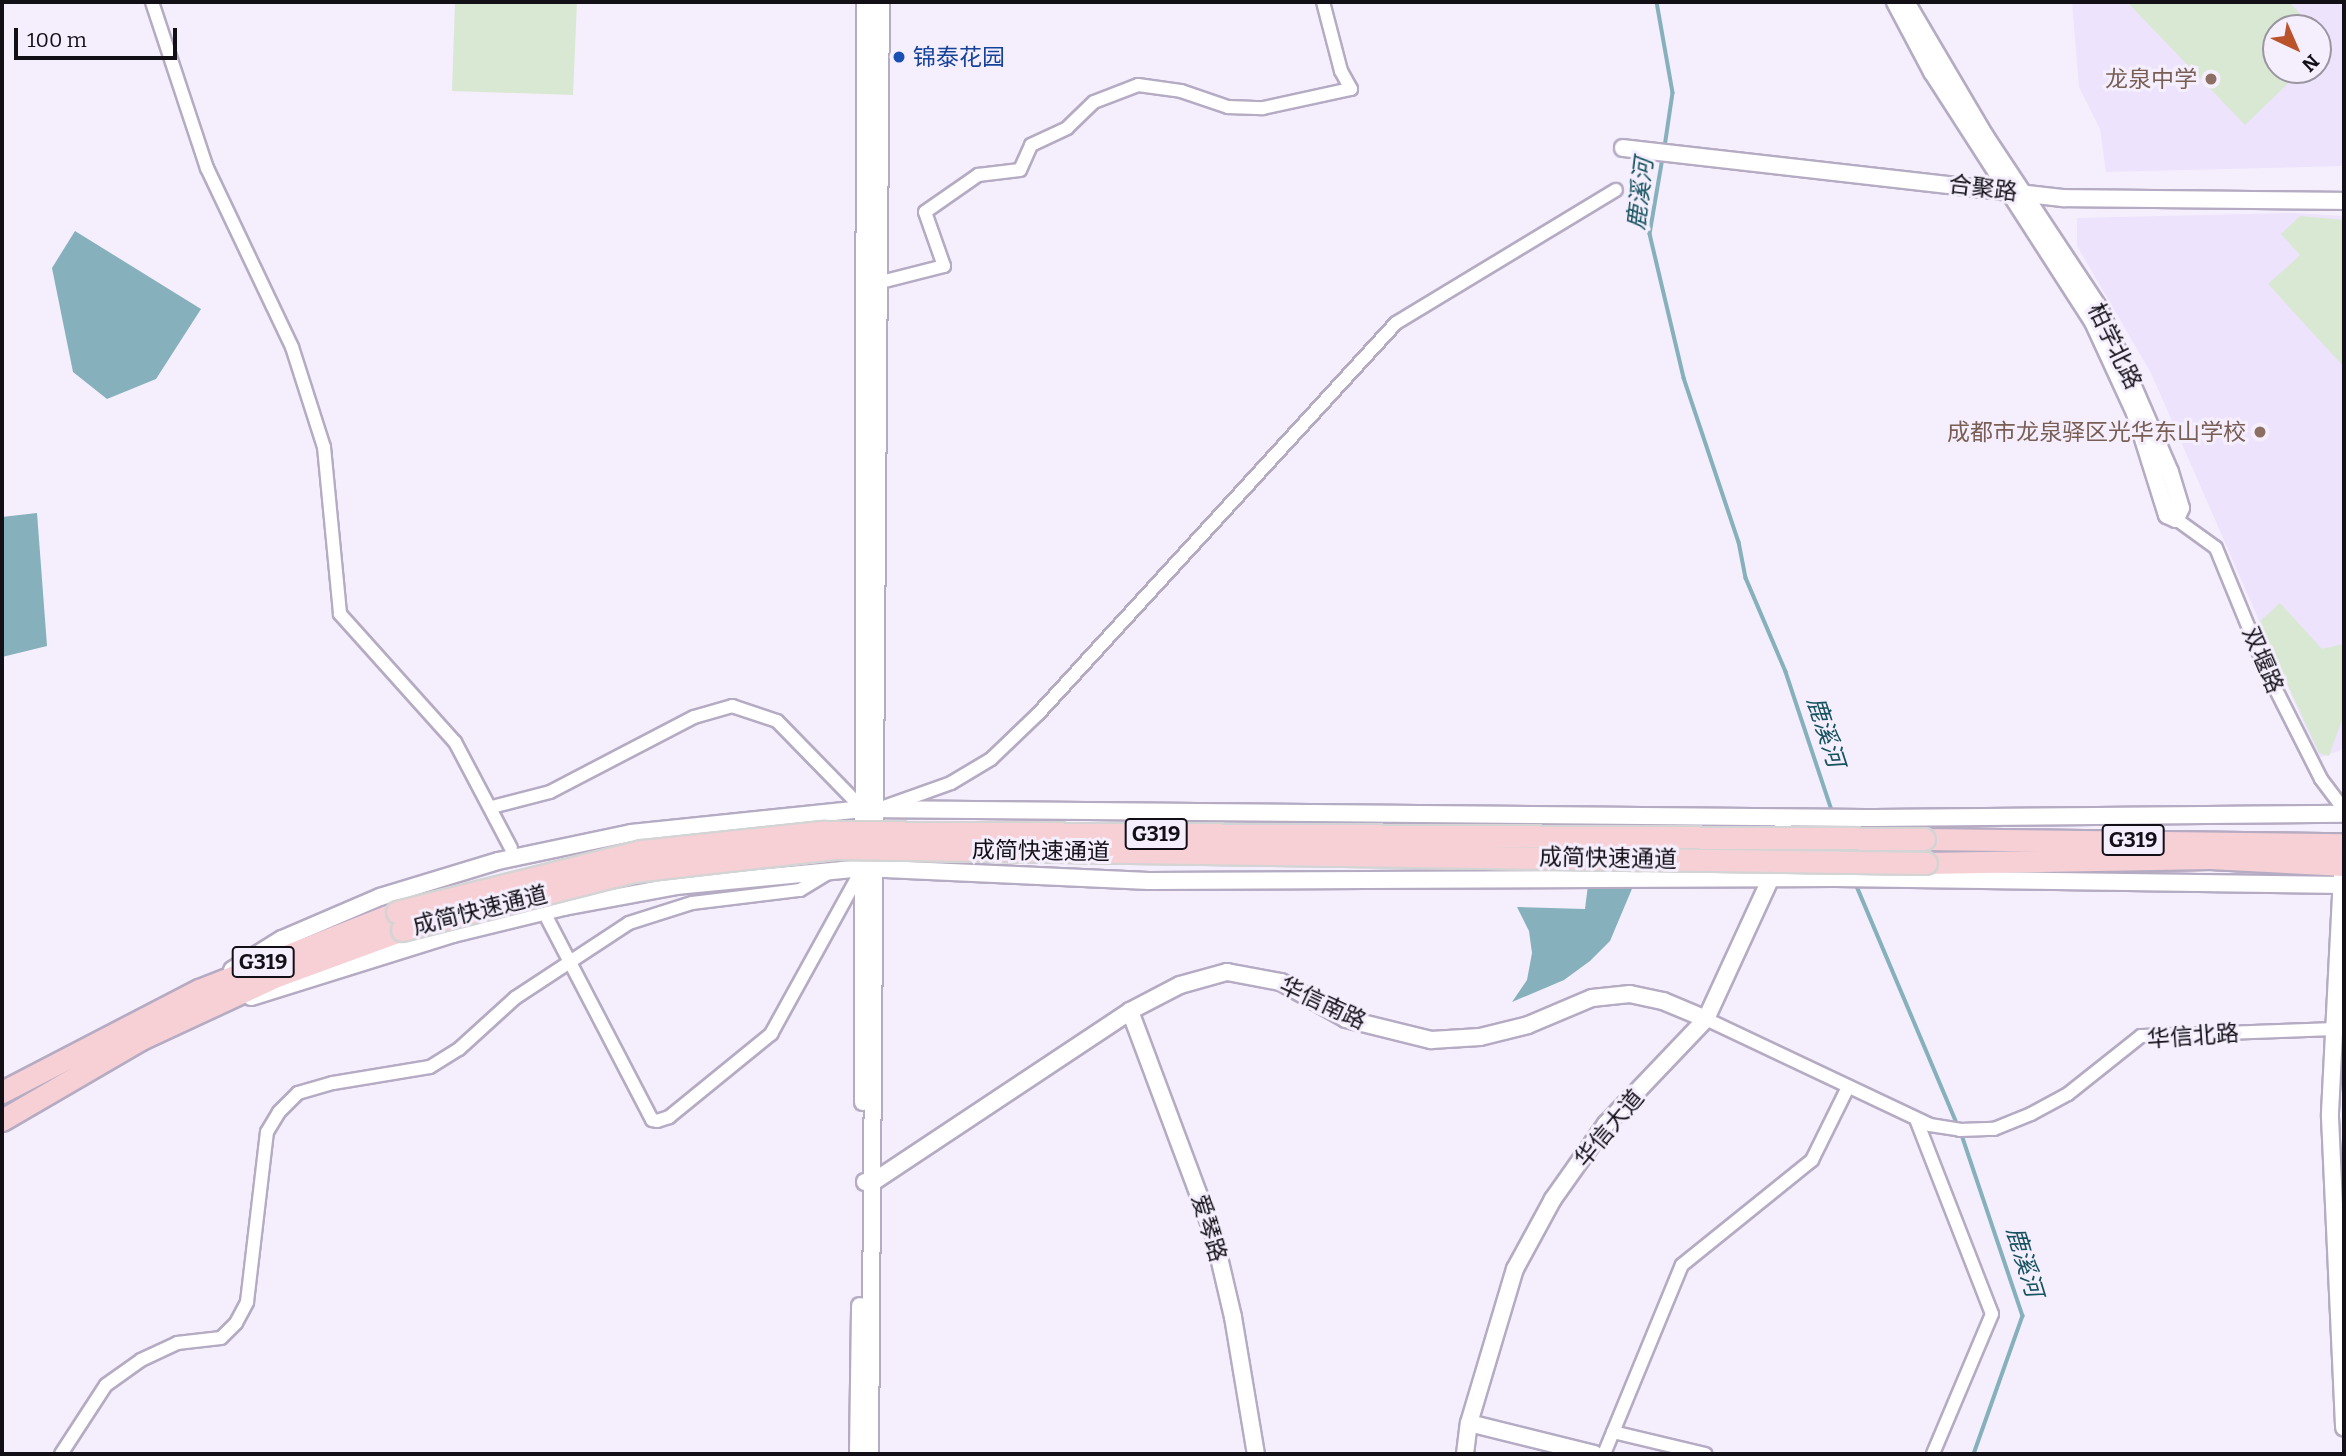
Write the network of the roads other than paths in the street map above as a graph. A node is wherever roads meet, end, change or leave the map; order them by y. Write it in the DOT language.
graph roads {
  1 [pos="152,2"];
  2 [pos="865,2"];
  3 [pos="881,2"];
  4 [pos="1323,2"];
  5 [pos="1895,2"];
  6 [pos="1906,2"];
  7 [pos="1623,148"];
  8 [pos="1616,190"];
  9 [pos="2018,193"];
  10 [pos="2344,201"];
  11 [pos="881,282"];
  12 [pos="2176,519"];
  13 [pos="492,807"];
  14 [pos="870,810"];
  15 [pos="2344,812"];
  16 [pos="1785,818"];
  17 [pos="510,848"];
  18 [pos="2343,861"];
  19 [pos="869,867"];
  20 [pos="830,872"];
  21 [pos="1770,880"];
  22 [pos="548,920"];
  23 [pos="399,921"];
  24 [pos="570,960"];
  25 [pos="199,990"];
  26 [pos="1130,1011"];
  27 [pos="1706,1019"];
  28 [pos="179,1021"];
  29 [pos="2336,1029"];
  30 [pos="138,1031"];
  31 [pos="1848,1087"];
  32 [pos="2,1092"];
  33 [pos="1916,1119"];
  34 [pos="2,1120"];
  35 [pos="868,1182"];
  36 [pos="1469,1423"];
  37 [pos="2344,1427"];
  38 [pos="1613,1432"];
  39 [pos="61,1454"];
  40 [pos="858,1454"];
  41 [pos="870,1454"];
  42 [pos="1256,1454"];
  43 [pos="1465,1454"];
  44 [pos="1594,1454"];
  45 [pos="1604,1454"];
  46 [pos="1705,1454"];
  47 [pos="1933,1454"];
  1 -- 13 [label="street"];
  2 -- 14 [label="street"];
  3 -- 11 [label="street"];
  4 -- 11 [label="street"];
  5 -- 9 [label="street, 柏学北路"];
  6 -- 9 [label="street, 柏学北路"];
  7 -- 9 [label="street, 合聚路"];
  8 -- 14 [label="street"];
  9 -- 10 [label="street, 合聚路"];
  9 -- 12 [label="street, 柏学北路"];
  11 -- 14 [label="street"];
  12 -- 15 [label="street, 双堰路"];
  13 -- 14 [label="street"];
  13 -- 17 [label="street"];
  14 -- 16 [label="street"];
  14 -- 19 [label="street"];
  14 -- 25 [label="street"];
  15 -- 16 [label="street"];
  16 -- 21 [label="street, 华信大道"];
  18 -- 21 [label="street"];
  18 -- 23 [label="highway, 成简快速通道 / G319, bridge"];
  18 -- 23 [label="highway, 成简快速通道 / G319, bridge"];
  18 -- 29 [label="street"];
  19 -- 20 [label="street"];
  19 -- 21 [label="street"];
  19 -- 24 [label="street"];
  19 -- 35 [label="street"];
  20 -- 24 [label="street"];
  20 -- 28 [label="street"];
  21 -- 27 [label="street, 华信大道"];
  22 -- 24 [label="street"];
  23 -- 25 [label="highway, 成简快速通道 / G319"];
  23 -- 28 [label="highway, 成简快速通道 / G319"];
  24 -- 39 [label="street"];
  25 -- 30 [label="highway, 成简快速通道 / G319"];
  26 -- 27 [label="street, 华信南路"];
  26 -- 35 [label="street, 华信南路"];
  26 -- 42 [label="street, 爱琴路"];
  27 -- 31 [label="street"];
  27 -- 36 [label="street, 华信大道"];
  28 -- 30 [label="highway, 成简快速通道 / G319"];
  29 -- 33 [label="street, 华信北路"];
  29 -- 37 [label="street"];
  30 -- 32 [label="highway, 成简快速通道 / G319"];
  30 -- 34 [label="highway, 成简快速通道 / G319"];
  31 -- 33 [label="street"];
  31 -- 38 [label="street"];
  33 -- 47 [label="street"];
  35 -- 40 [label="street"];
  35 -- 41 [label="street"];
  36 -- 43 [label="street, 华信大道"];
  36 -- 44 [label="street"];
  38 -- 45 [label="street"];
  38 -- 46 [label="street"];
}
